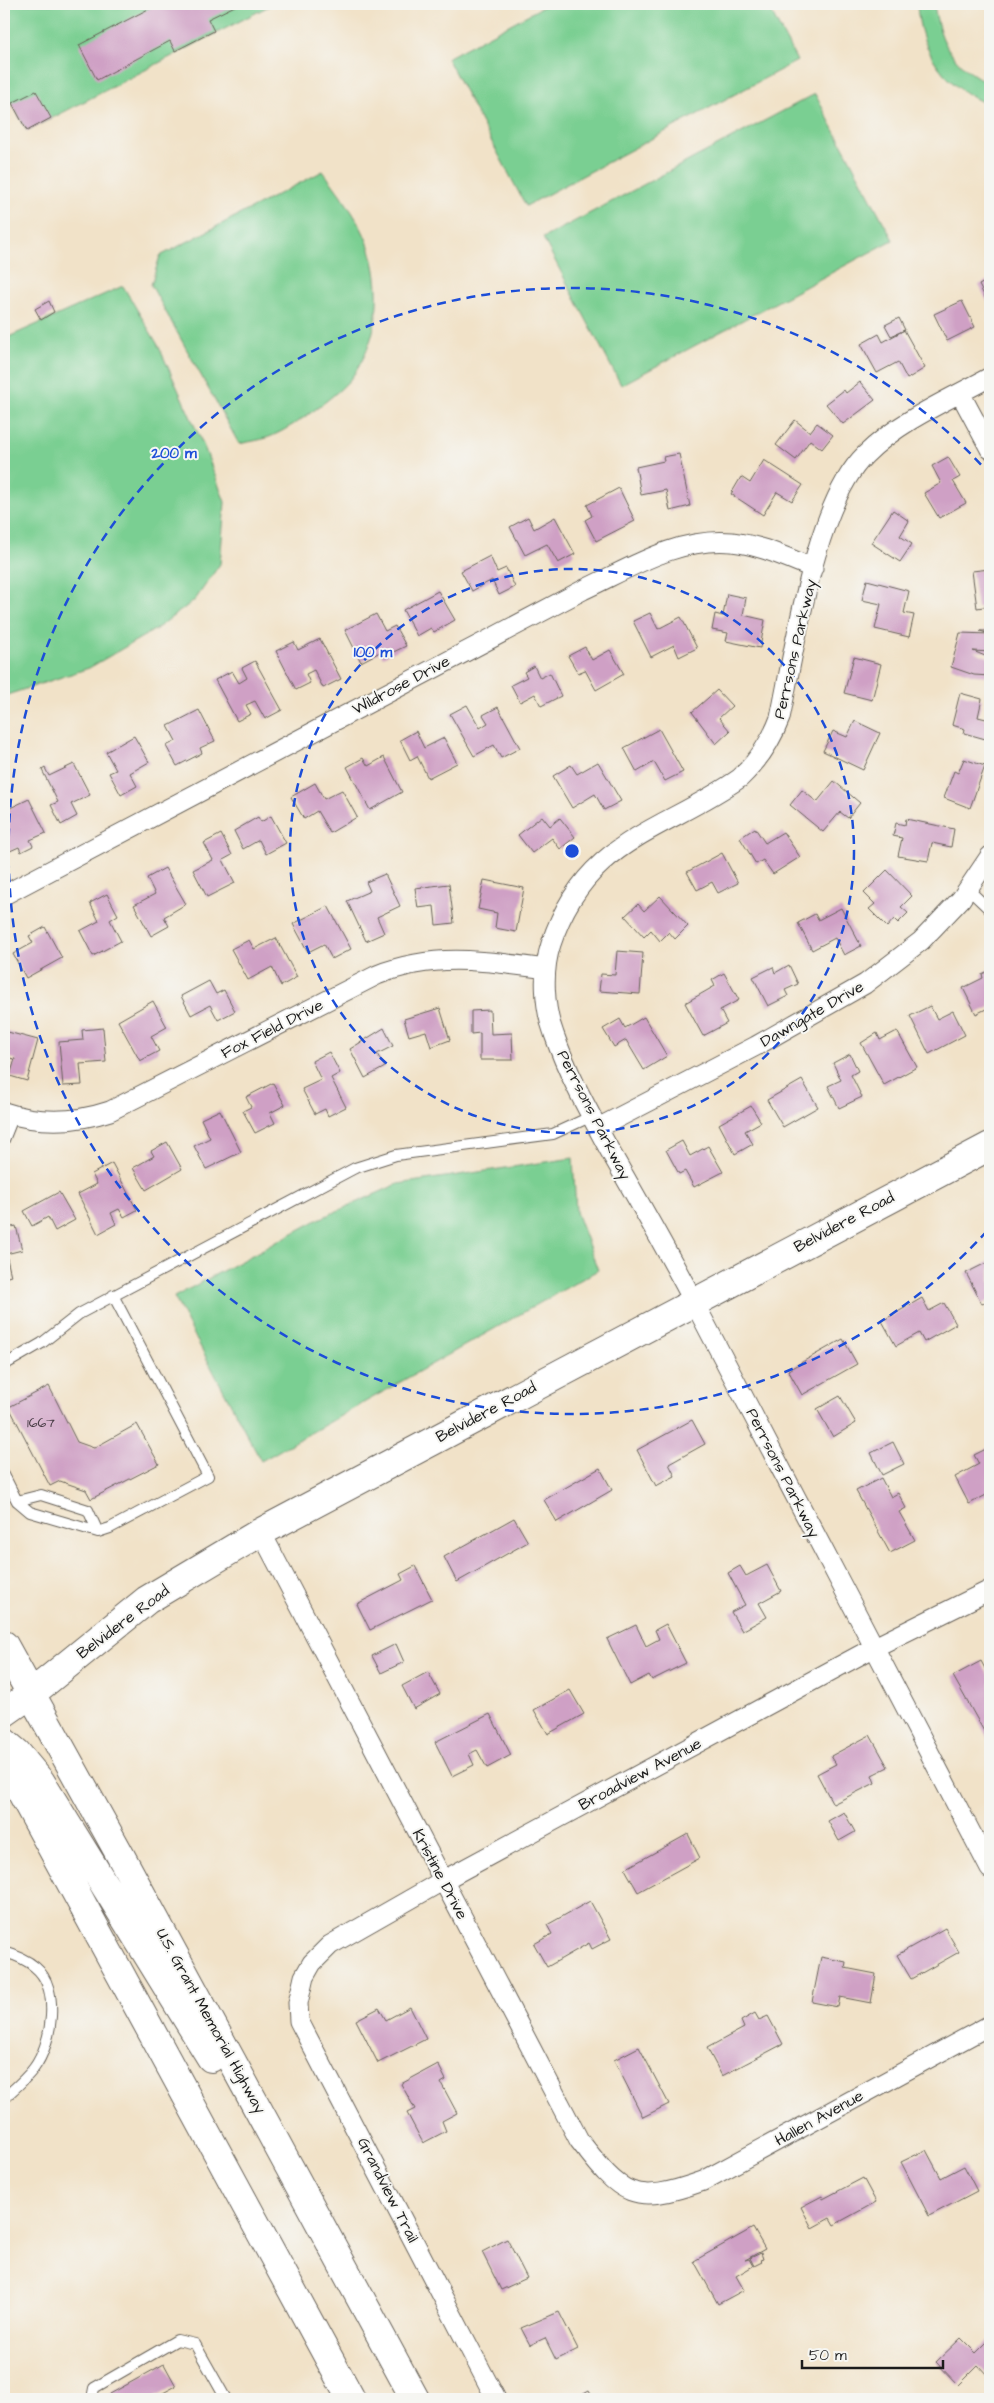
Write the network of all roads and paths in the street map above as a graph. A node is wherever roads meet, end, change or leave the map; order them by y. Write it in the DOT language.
graph roads {
  1 [pos="990,377"];
  2 [pos="960,394"];
  3 [pos="990,449"];
  4 [pos="813,568"];
  5 [pos="990,856"];
  6 [pos="968,889"];
  7 [pos="4,894"];
  8 [pos="990,910"];
  9 [pos="546,969"];
  10 [pos="9,1114"];
  11 [pos="595,1122"];
  12 [pos="4,1140"];
  13 [pos="990,1146"];
  14 [pos="113,1295"];
  15 [pos="694,1301"];
  16 [pos="4,1364"];
  17 [pos="4,1475"];
  18 [pos="17,1501"];
  19 [pos="98,1532"];
  20 [pos="262,1532"];
  21 [pos="990,1590"];
  22 [pos="4,1645"];
  23 [pos="874,1648"];
  24 [pos="4,1676"];
  25 [pos="31,1694"];
  26 [pos="4,1712"];
  27 [pos="4,1742"];
  28 [pos="4,1760"];
  29 [pos="990,1869"];
  30 [pos="444,1880"];
  31 [pos="4,1952"];
  32 [pos="304,1978"];
  33 [pos="990,2025"];
  34 [pos="6,2094"];
  35 [pos="285,2158"];
  36 [pos="642,2194"];
  37 [pos="92,2399"];
  38 [pos="226,2399"];
  39 [pos="352,2399"];
  40 [pos="415,2399"];
  41 [pos="496,2399"];
  1 -- 2 [label="street, Perrsons Parkway"];
  2 -- 3 [label="street"];
  2 -- 4 [label="street, Perrsons Parkway"];
  4 -- 7 [label="street, Wildrose Drive"];
  4 -- 9 [label="street, Perrsons Parkway"];
  5 -- 6 [label="street, Dawngate Drive"];
  6 -- 8 [label="lane"];
  6 -- 11 [label="street, Dawngate Drive"];
  9 -- 10 [label="street, Fox Field Drive"];
  9 -- 11 [label="street, Perrsons Parkway"];
  10 -- 12 [label="lane"];
  11 -- 14 [label="lane"];
  11 -- 15 [label="street, Perrsons Parkway"];
  13 -- 15 [label="main road, Belvidere Road"];
  14 -- 16 [label="lane"];
  14 -- 19 [label="lane"];
  15 -- 20 [label="main road, Belvidere Road"];
  15 -- 23 [label="street, Perrsons Parkway"];
  17 -- 18 [label="lane"];
  18 -- 19 [label="lane"];
  18 -- 19 [label="lane"];
  20 -- 25 [label="main road, Belvidere Road"];
  20 -- 30 [label="street, Kristine Drive"];
  21 -- 23 [label="street, Broadview Avenue"];
  22 -- 25 [label="main road, U.S. Grant Memorial Highway"];
  23 -- 29 [label="street, Perrsons Parkway"];
  23 -- 30 [label="street, Broadview Avenue"];
  24 -- 25 [label="main road"];
  25 -- 26 [label="main road, Belvidere Road"];
  25 -- 35 [label="main road, U.S. Grant Memorial Highway"];
  27 -- 35 [label="main road"];
  28 -- 39 [label="main road"];
  30 -- 32 [label="street, Broadview Avenue"];
  30 -- 36 [label="street, Kristine Drive"];
  31 -- 34 [label="lane"];
  32 -- 41 [label="street, Grandview Trail"];
  33 -- 36 [label="street, Hallen Avenue"];
  35 -- 40 [label="main road, U.S. Grant Memorial Highway"];
  37 -- 38 [label="lane"];
}
